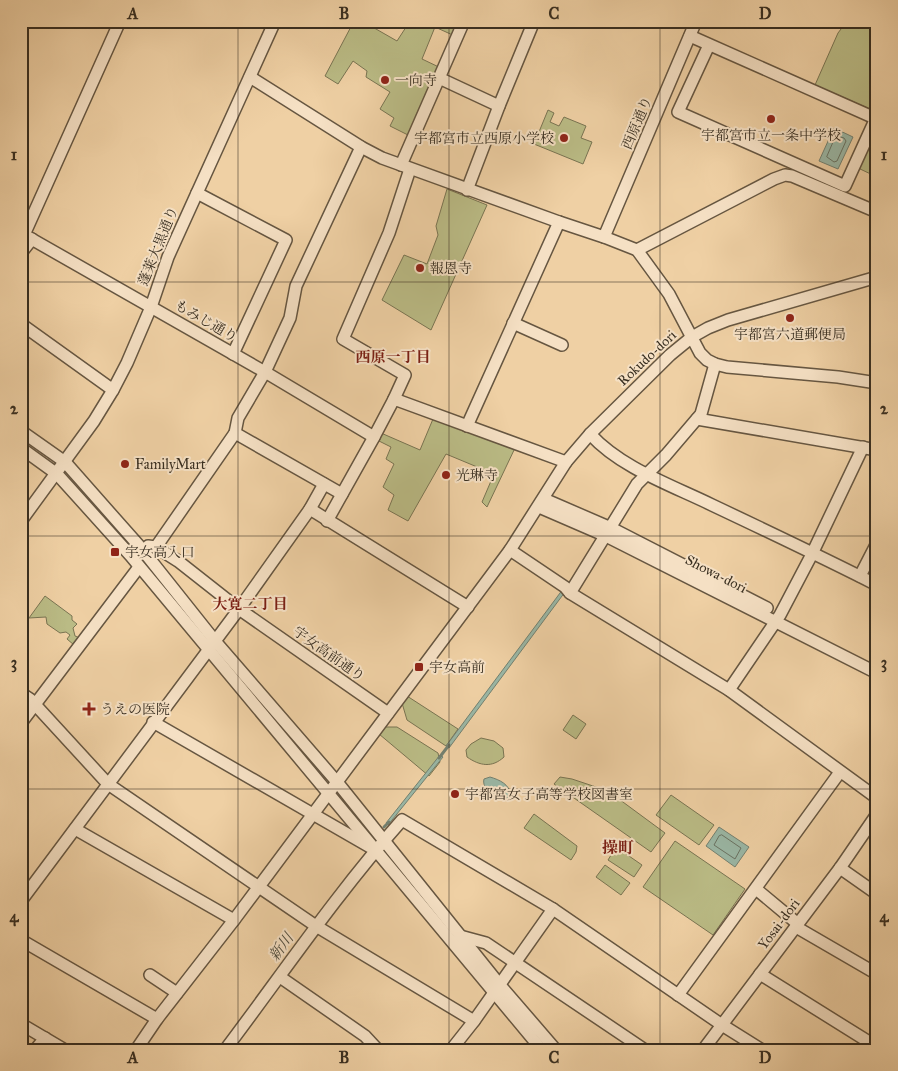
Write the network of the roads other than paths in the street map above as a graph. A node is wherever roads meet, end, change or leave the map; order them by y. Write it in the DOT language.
graph roads {
  1 [pos="120,21"];
  2 [pos="275,21"];
  3 [pos="464,21"];
  4 [pos="534,21"];
  5 [pos="696,21"];
  6 [pos="690,36"];
  7 [pos="709,45"];
  8 [pos="250,77"];
  9 [pos="439,78"];
  10 [pos="499,106"];
  11 [pos="876,119"];
  12 [pos="361,147"];
  13 [pos="784,159"];
  14 [pos="406,167"];
  15 [pos="774,178"];
  16 [pos="468,190"];
  17 [pos="197,192"];
  18 [pos="877,212"];
  19 [pos="559,222"];
  20 [pos="26,236"];
  21 [pos="604,237"];
  22 [pos="637,250"];
  23 [pos="21,253"];
  24 [pos="877,277"];
  25 [pos="151,307"];
  26 [pos="513,323"];
  27 [pos="21,324"];
  28 [pos="692,337"];
  29 [pos="562,345"];
  30 [pos="233,354"];
  31 [pos="715,364"];
  32 [pos="265,372"];
  33 [pos="877,383"];
  34 [pos="113,390"];
  35 [pos="394,399"];
  36 [pos="697,419"];
  37 [pos="467,426"];
  38 [pos="21,431"];
  39 [pos="235,433"];
  40 [pos="590,434"];
  41 [pos="374,437"];
  42 [pos="863,446"];
  43 [pos="21,448"];
  44 [pos="877,450"];
  45 [pos="65,462"];
  46 [pos="566,462"];
  47 [pos="57,474"];
  48 [pos="648,474"];
  49 [pos="324,484"];
  50 [pos="342,494"];
  51 [pos="541,503"];
  52 [pos="310,509"];
  53 [pos="21,520"];
  54 [pos="327,520"];
  55 [pos="609,532"];
  56 [pos="877,543"];
  57 [pos="156,547"];
  58 [pos="141,548"];
  59 [pos="510,550"];
  60 [pos="813,552"];
  61 [pos="130,555"];
  62 [pos="139,567"];
  63 [pos="860,576"];
  64 [pos="877,585"];
  65 [pos="570,593"];
  66 [pos="468,607"];
  67 [pos="239,609"];
  68 [pos="778,618"];
  69 [pos="212,646"];
  70 [pos="877,664"];
  71 [pos="877,673"];
  72 [pos="729,690"];
  73 [pos="21,693"];
  74 [pos="35,705"];
  75 [pos="388,713"];
  76 [pos="153,722"];
  77 [pos="21,723"];
  78 [pos="840,772"];
  79 [pos="337,782"];
  80 [pos="108,784"];
  81 [pos="328,794"];
  82 [pos="877,798"];
  83 [pos="313,815"];
  84 [pos="875,819"];
  85 [pos="75,829"];
  86 [pos="384,840"];
  87 [pos="376,850"];
  88 [pos="840,868"];
  89 [pos="258,888"];
  90 [pos="756,889"];
  91 [pos="877,894"];
  92 [pos="21,901"];
  93 [pos="553,909"];
  94 [pos="234,920"];
  95 [pos="797,925"];
  96 [pos="316,926"];
  97 [pos="460,936"];
  98 [pos="21,940"];
  99 [pos="514,964"];
  100 [pos="760,974"];
  101 [pos="877,974"];
  102 [pos="150,975"];
  103 [pos="280,977"];
  104 [pos="496,989"];
  105 [pos="177,993"];
  106 [pos="678,995"];
  107 [pos="157,1019"];
  108 [pos="474,1021"];
  109 [pos="21,1024"];
  110 [pos="722,1025"];
  111 [pos="45,1038"];
  112 [pos="877,1047"];
  113 [pos="35,1050"];
  114 [pos="65,1050"];
  115 [pos="136,1050"];
  116 [pos="225,1050"];
  117 [pos="378,1050"];
  118 [pos="451,1050"];
  119 [pos="542,1050"];
  120 [pos="556,1050"];
  121 [pos="645,1050"];
  122 [pos="703,1050"];
  123 [pos="762,1050"];
  1 -- 20 [label="street"];
  2 -- 8 [label="street, 蓬莱大黒通り"];
  3 -- 9 [label="street"];
  4 -- 10 [label="street"];
  5 -- 6 [label="street, 西原通り"];
  6 -- 7 [label="street"];
  6 -- 21 [label="street, 西原通り"];
  7 -- 11 [label="street"];
  7 -- 13 [label="street"];
  8 -- 12 [label="street"];
  8 -- 17 [label="street, 蓬莱大黒通り"];
  9 -- 10 [label="street"];
  9 -- 14 [label="street"];
  10 -- 16 [label="street"];
  11 -- 13 [label="street"];
  12 -- 14 [label="street"];
  12 -- 32 [label="street"];
  13 -- 15 [label="street"];
  14 -- 16 [label="street"];
  14 -- 35 [label="street"];
  15 -- 18 [label="street"];
  15 -- 22 [label="street"];
  16 -- 19 [label="street"];
  17 -- 25 [label="street, 蓬莱大黒通り"];
  17 -- 30 [label="street"];
  19 -- 21 [label="street"];
  19 -- 26 [label="street"];
  20 -- 23 [label="street"];
  20 -- 25 [label="street, もみじ通り"];
  21 -- 22 [label="street"];
  22 -- 28 [label="street"];
  24 -- 28 [label="street, Rokudo-dori"];
  25 -- 30 [label="street, もみじ通り"];
  25 -- 34 [label="street, 蓬莱大黒通り"];
  26 -- 29 [label="street"];
  26 -- 37 [label="street"];
  27 -- 34 [label="street"];
  28 -- 31 [label="street"];
  28 -- 40 [label="street, Rokudo-dori"];
  30 -- 32 [label="street, もみじ通り"];
  31 -- 33 [label="street"];
  31 -- 36 [label="street"];
  32 -- 39 [label="street"];
  32 -- 41 [label="street, もみじ通り"];
  34 -- 45 [label="street, 蓬莱大黒通り"];
  35 -- 37 [label="street"];
  35 -- 41 [label="street"];
  36 -- 42 [label="street"];
  36 -- 48 [label="street"];
  37 -- 46 [label="street"];
  38 -- 45 [label="street"];
  39 -- 49 [label="street"];
  39 -- 57 [label="street"];
  40 -- 46 [label="street, Rokudo-dori"];
  40 -- 48 [label="street"];
  41 -- 50 [label="street"];
  42 -- 44 [label="street"];
  42 -- 60 [label="street"];
  43 -- 47 [label="street"];
  45 -- 47 [label="street, 蓬莱大黒通り"];
  45 -- 58 [label="street"];
  46 -- 51 [label="street, Rokudo-dori"];
  47 -- 53 [label="street, 蓬莱大黒通り"];
  47 -- 61 [label="street"];
  48 -- 55 [label="street"];
  48 -- 60 [label="street"];
  49 -- 50 [label="street"];
  49 -- 52 [label="street"];
  50 -- 54 [label="street"];
  51 -- 55 [label="street, Showa-dori"];
  51 -- 59 [label="street, Rokudo-dori"];
  52 -- 54 [label="street"];
  52 -- 67 [label="street"];
  54 -- 66 [label="street"];
  55 -- 65 [label="street"];
  55 -- 68 [label="street, Showa-dori"];
  56 -- 63 [label="street"];
  57 -- 58 [label="street"];
  57 -- 67 [label="street, 宇女高前通り"];
  58 -- 61 [label="street"];
  58 -- 69 [label="street"];
  59 -- 65 [label="street"];
  59 -- 66 [label="street, Rokudo-dori"];
  60 -- 63 [label="street"];
  60 -- 68 [label="street"];
  61 -- 62 [label="street"];
  62 -- 69 [label="street"];
  62 -- 74 [label="street"];
  63 -- 64 [label="street"];
  65 -- 72 [label="street"];
  66 -- 75 [label="street, Rokudo-dori"];
  67 -- 69 [label="street"];
  67 -- 75 [label="street, 宇女高前通り"];
  68 -- 70 [label="street, Showa-dori"];
  68 -- 71 [label="street, Showa-dori"];
  68 -- 72 [label="street"];
  69 -- 76 [label="street"];
  69 -- 79 [label="street"];
  69 -- 81 [label="street"];
  72 -- 78 [label="street"];
  73 -- 74 [label="street"];
  74 -- 77 [label="street"];
  74 -- 80 [label="street"];
  75 -- 79 [label="street, Rokudo-dori"];
  76 -- 80 [label="street"];
  76 -- 83 [label="street"];
  78 -- 82 [label="street"];
  78 -- 90 [label="street"];
  79 -- 81 [label="street, Rokudo-dori"];
  79 -- 86 [label="street"];
  80 -- 85 [label="street"];
  80 -- 89 [label="street"];
  81 -- 83 [label="street, Rokudo-dori"];
  81 -- 87 [label="street"];
  83 -- 87 [label="street"];
  83 -- 89 [label="street, Rokudo-dori"];
  84 -- 88 [label="street, Yosai-dori"];
  85 -- 92 [label="street"];
  85 -- 94 [label="street"];
  86 -- 87 [label="street"];
  86 -- 93 [label="street"];
  86 -- 97 [label="street"];
  87 -- 96 [label="street"];
  87 -- 104 [label="street"];
  88 -- 91 [label="street"];
  88 -- 95 [label="street, Yosai-dori"];
  89 -- 94 [label="street, Rokudo-dori"];
  89 -- 96 [label="street"];
  90 -- 95 [label="street"];
  90 -- 106 [label="street"];
  93 -- 99 [label="street"];
  93 -- 106 [label="street"];
  94 -- 105 [label="street, Rokudo-dori"];
  95 -- 100 [label="street, Yosai-dori"];
  95 -- 101 [label="street"];
  96 -- 103 [label="street"];
  96 -- 108 [label="street"];
  97 -- 99 [label="street"];
  97 -- 104 [label="street"];
  98 -- 107 [label="street"];
  99 -- 104 [label="street"];
  99 -- 121 [label="street"];
  100 -- 110 [label="street, Yosai-dori"];
  100 -- 112 [label="street"];
  102 -- 105 [label="street"];
  103 -- 116 [label="street"];
  103 -- 117 [label="street"];
  104 -- 108 [label="street"];
  104 -- 119 [label="street"];
  104 -- 120 [label="street"];
  105 -- 107 [label="street, Rokudo-dori"];
  106 -- 110 [label="street"];
  107 -- 115 [label="street, Rokudo-dori"];
  108 -- 118 [label="street"];
  109 -- 111 [label="street"];
  110 -- 122 [label="street, Yosai-dori"];
  110 -- 123 [label="street"];
  111 -- 113 [label="street"];
  111 -- 114 [label="street"];
}
